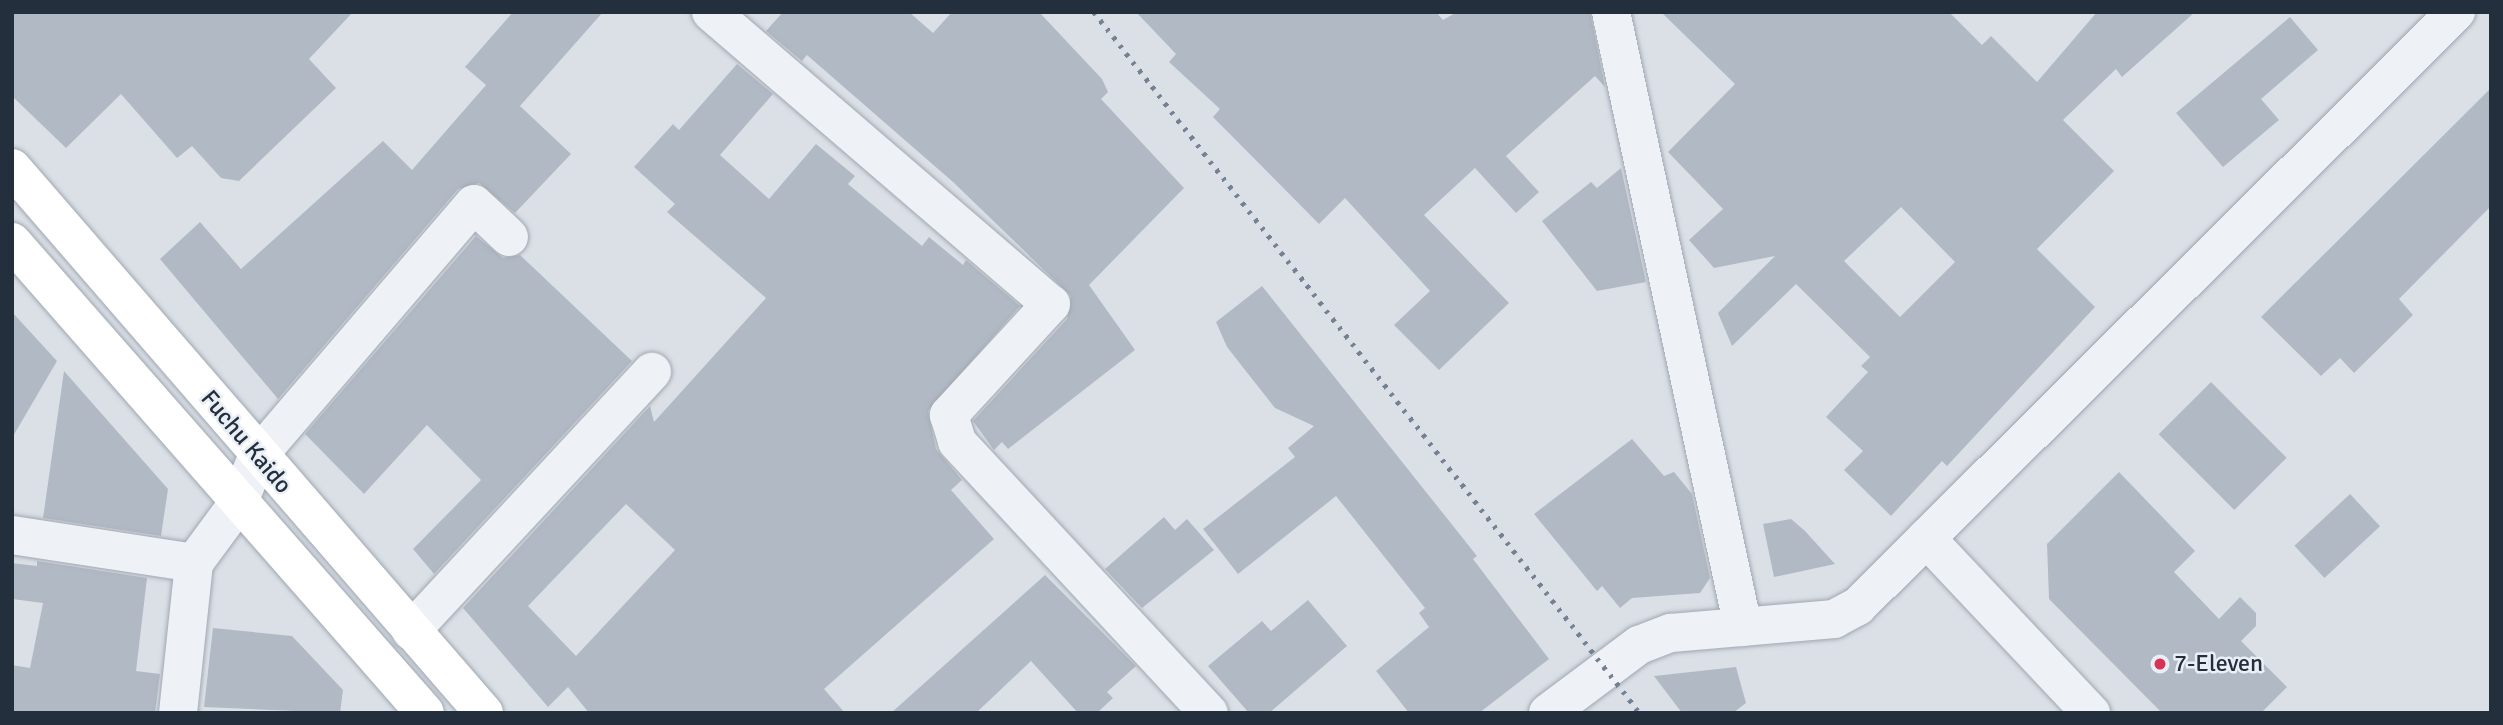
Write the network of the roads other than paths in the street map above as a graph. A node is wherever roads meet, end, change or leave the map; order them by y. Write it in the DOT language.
graph roads {
  1 [pos="1611,12"];
  2 [pos="2456,12"];
  3 [pos="734,19"];
  4 [pos="12,168"];
  5 [pos="509,237"];
  6 [pos="12,243"];
  7 [pos="652,372"];
  8 [pos="257,457"];
  9 [pos="239,502"];
  10 [pos="12,535"];
  11 [pos="1926,538"];
  12 [pos="194,563"];
  13 [pos="1743,627"];
  14 [pos="411,631"];
  15 [pos="178,713"];
  16 [pos="425,713"];
  17 [pos="484,713"];
  18 [pos="1209,713"];
  19 [pos="1548,713"];
  20 [pos="2091,713"];
  1 -- 13 [label="street"];
  2 -- 11 [label="street"];
  3 -- 18 [label="street"];
  4 -- 8 [label="main road, Fuchu Kaido"];
  5 -- 8 [label="street"];
  6 -- 9 [label="main road, Fuchu Kaido"];
  7 -- 14 [label="street"];
  8 -- 9 [label="street"];
  8 -- 14 [label="main road, Fuchu Kaido"];
  9 -- 12 [label="street"];
  9 -- 16 [label="main road, Fuchu Kaido"];
  10 -- 12 [label="street"];
  11 -- 13 [label="street"];
  11 -- 20 [label="street"];
  12 -- 15 [label="street"];
  13 -- 19 [label="street"];
  14 -- 17 [label="main road, Fuchu Kaido"];
}
